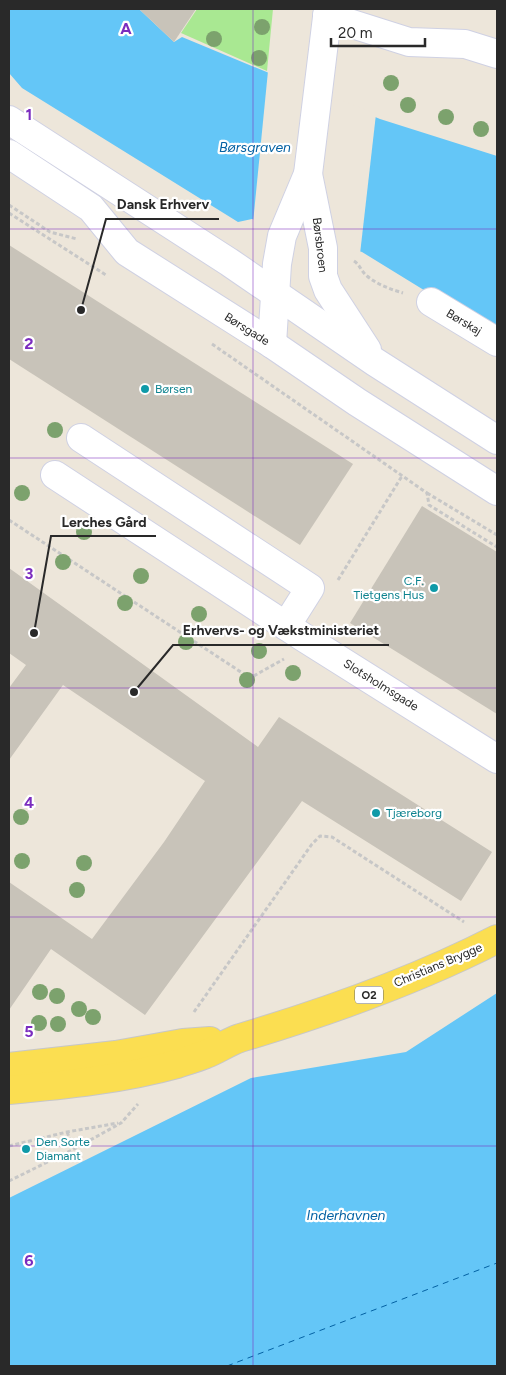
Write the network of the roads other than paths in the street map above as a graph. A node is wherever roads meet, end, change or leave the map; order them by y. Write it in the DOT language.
graph roads {
  1 [pos="328,12"];
  2 [pos="497,54"];
  3 [pos="9,120"];
  4 [pos="9,154"];
  5 [pos="308,174"];
  6 [pos="275,293"];
  7 [pos="431,302"];
  8 [pos="497,342"];
  9 [pos="272,344"];
  10 [pos="375,362"];
  11 [pos="81,438"];
  12 [pos="497,440"];
  13 [pos="56,475"];
  14 [pos="497,491"];
  15 [pos="275,619"];
  16 [pos="497,759"];
  17 [pos="495,940"];
  18 [pos="236,1040"];
  19 [pos="9,1067"];
  20 [pos="9,1090"];
  1 -- 2 [label="street"];
  1 -- 5 [label="street, Børsbroen"];
  3 -- 6 [label="street"];
  4 -- 9 [label="street, Børsgade"];
  5 -- 6 [label="street, Børsbroen"];
  5 -- 10 [label="street, Børsbroen"];
  6 -- 9 [label="street, Børsbroen"];
  6 -- 10 [label="street"];
  7 -- 8 [label="street, Børskaj"];
  9 -- 14 [label="street, Børsgade"];
  10 -- 12 [label="street"];
  11 -- 15 [label="street"];
  13 -- 15 [label="street, Slotsholmsgade"];
  15 -- 16 [label="street, Slotsholmsgade"];
  17 -- 18 [label="main road, Christians Brygge / O2"];
  18 -- 19 [label="main road, Christians Brygge / O2"];
  18 -- 20 [label="main road, Christians Brygge / O2"];
}
